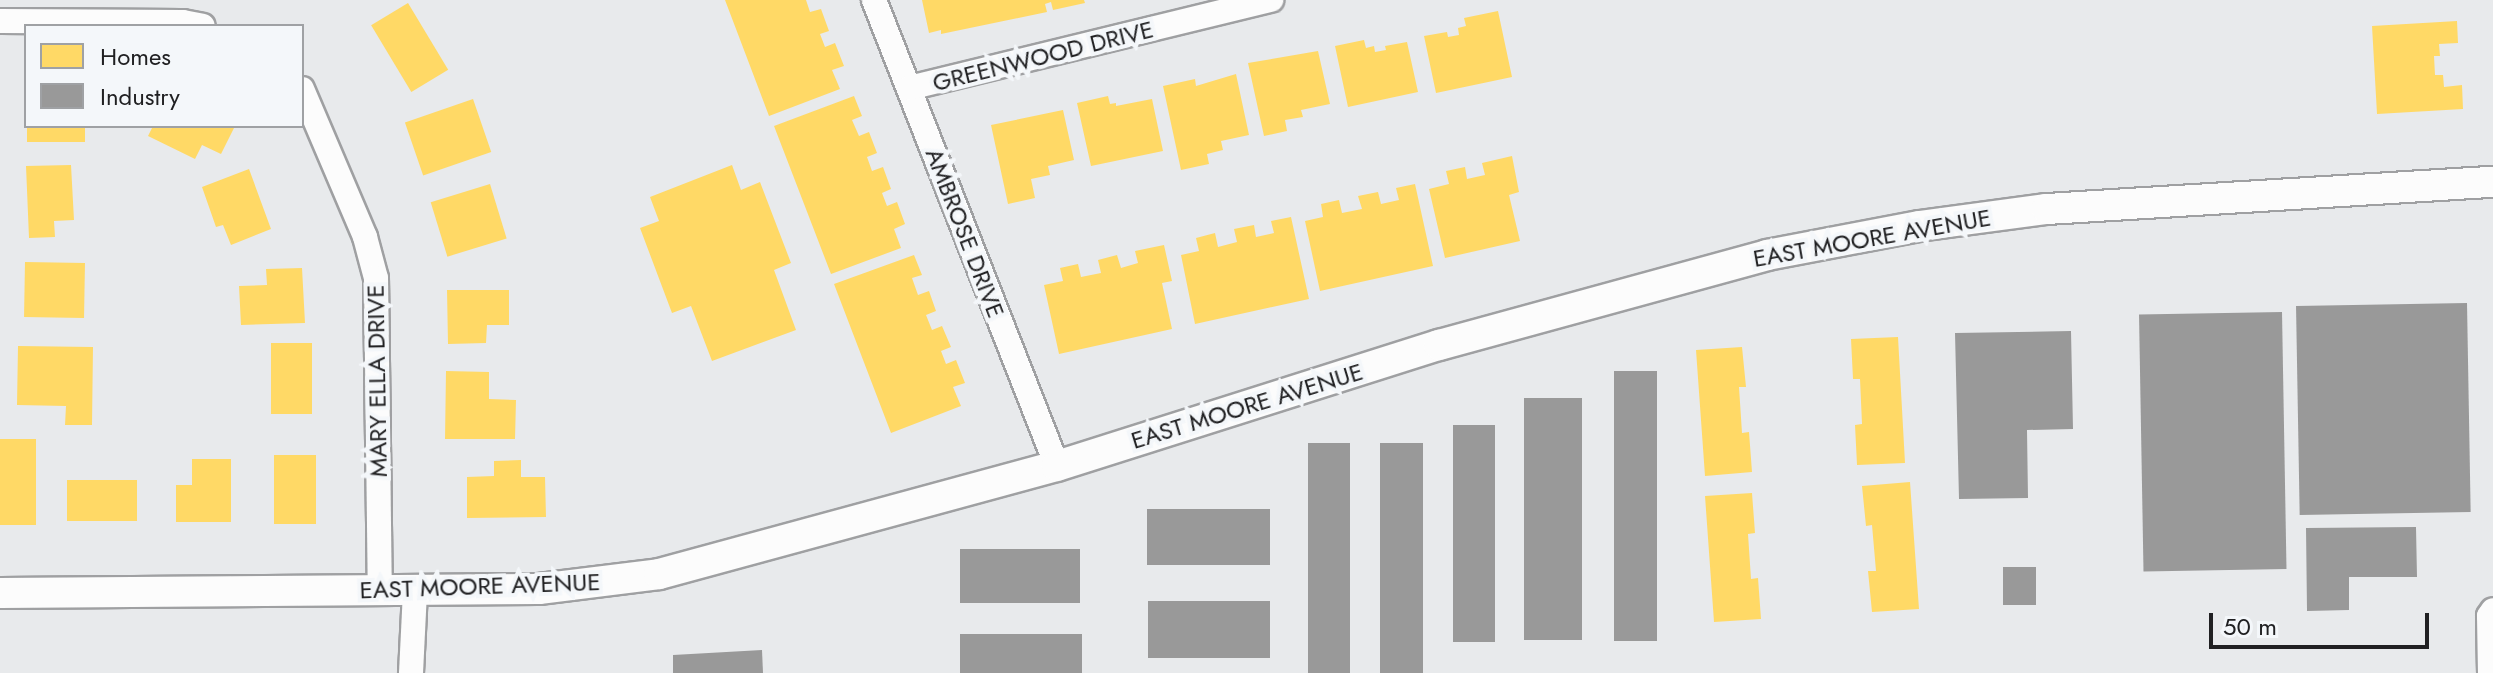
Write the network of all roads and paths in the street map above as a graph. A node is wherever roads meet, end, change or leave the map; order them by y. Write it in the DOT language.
graph roads {
  1 [pos="874,0"];
  2 [pos="1271,0"];
  3 [pos="0,21"];
  4 [pos="193,24"];
  5 [pos="909,88"];
  6 [pos="304,94"];
  7 [pos="2493,182"];
  8 [pos="1057,466"];
  9 [pos="380,591"];
  10 [pos="415,591"];
  11 [pos="0,593"];
  12 [pos="2493,610"];
  13 [pos="411,673"];
  14 [pos="2490,673"];
  1 -- 5 [label="street, AMBROSE DRIVE"];
  2 -- 5 [label="street, GREENWOOD DRIVE"];
  3 -- 4 [label="street"];
  5 -- 8 [label="street, AMBROSE DRIVE"];
  6 -- 9 [label="street, MARY ELLA DRIVE"];
  7 -- 8 [label="street, EAST MOORE AVENUE"];
  8 -- 10 [label="street, EAST MOORE AVENUE"];
  9 -- 10 [label="street, EAST MOORE AVENUE"];
  9 -- 11 [label="street, EAST MOORE AVENUE"];
  10 -- 13 [label="street"];
  12 -- 14 [label="street"];
}
